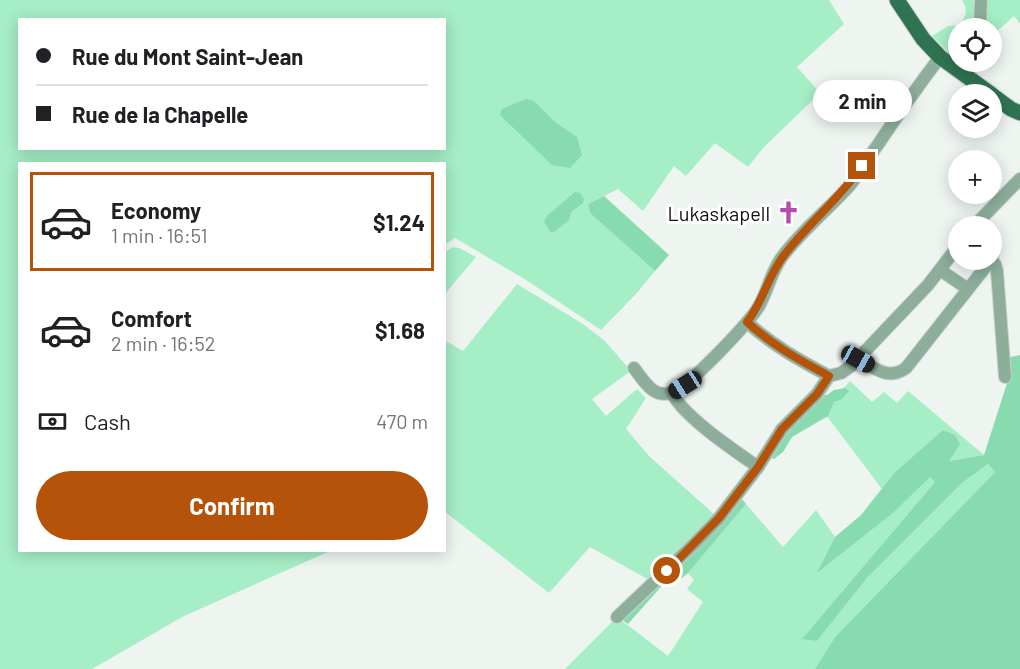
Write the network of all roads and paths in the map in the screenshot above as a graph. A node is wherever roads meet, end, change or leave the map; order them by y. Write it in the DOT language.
graph roads {
  1 [pos="897,0"];
  2 [pos="981,0"];
  3 [pos="980,18"];
  4 [pos="940,57"];
  5 [pos="948,60"];
  6 [pos="969,72"];
  7 [pos="980,84"];
  8 [pos="1002,103"];
  9 [pos="1020,113"];
  10 [pos="1020,179"];
  11 [pos="989,210"];
  12 [pos="983,216"];
  13 [pos="990,216"];
  14 [pos="948,259"];
  15 [pos="940,270"];
  16 [pos="983,270"];
  17 [pos="997,270"];
  18 [pos="968,289"];
  19 [pos="747,322"];
  20 [pos="858,359"];
  21 [pos="634,368"];
  22 [pos="829,376"];
  23 [pos="1005,377"];
  24 [pos="672,393"];
  25 [pos="758,467"];
  26 [pos="617,617"];
  1 -- 4 [label="main road"];
  2 -- 3 [label="street"];
  4 -- 5 [label="main road"];
  4 -- 19 [label="street"];
  6 -- 7 [label="main road"];
  8 -- 9 [label="main road"];
  10 -- 11 [label="street"];
  11 -- 12 [label="street"];
  11 -- 13 [label="street"];
  14 -- 15 [label="street"];
  15 -- 18 [label="street"];
  15 -- 20 [label="street"];
  16 -- 18 [label="street"];
  17 -- 23 [label="street"];
  18 -- 20 [label="street"];
  19 -- 22 [label="street"];
  19 -- 24 [label="street"];
  20 -- 22 [label="street"];
  21 -- 24 [label="street"];
  22 -- 25 [label="street"];
  24 -- 25 [label="street"];
  25 -- 26 [label="street"];
}
